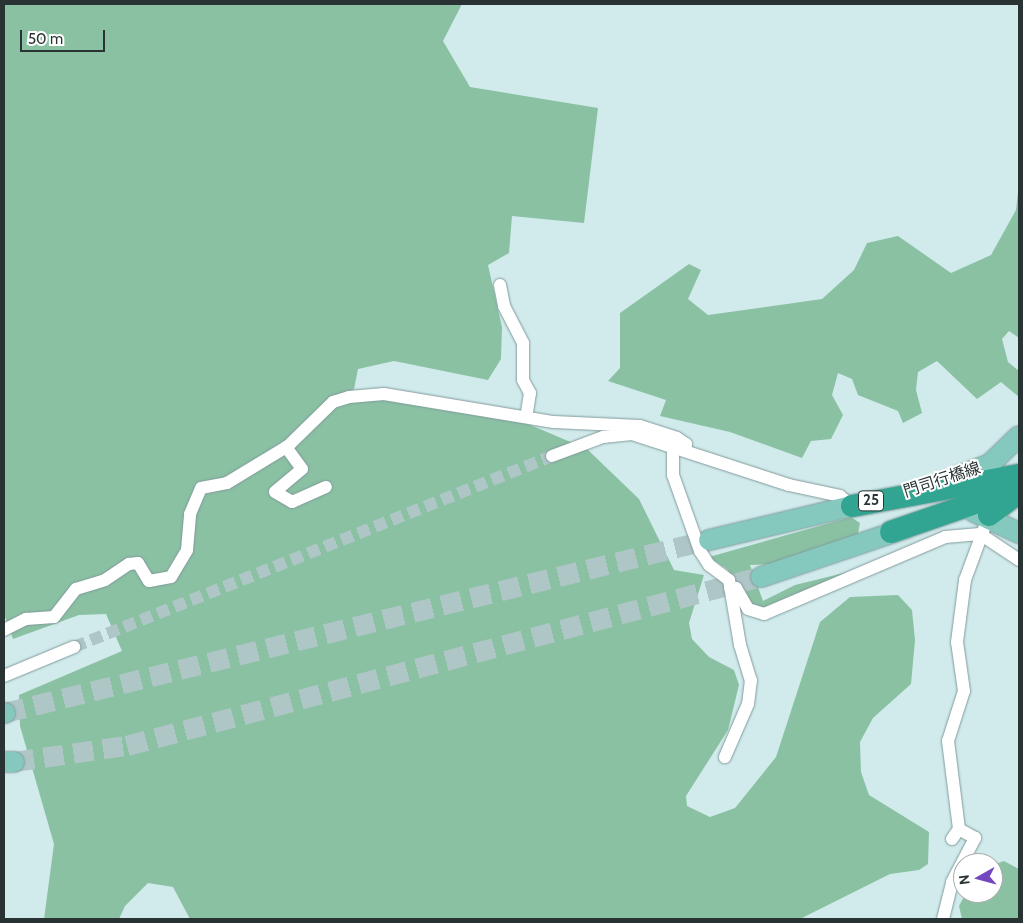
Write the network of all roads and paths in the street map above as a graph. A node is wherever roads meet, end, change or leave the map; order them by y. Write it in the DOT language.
graph roads {
  1 [pos="500,284"];
  2 [pos="526,417"];
  3 [pos="1019,436"];
  4 [pos="672,446"];
  5 [pos="286,448"];
  6 [pos="685,450"];
  7 [pos="552,456"];
  8 [pos="1019,475"];
  9 [pos="326,487"];
  10 [pos="1019,489"];
  11 [pos="1019,494"];
  12 [pos="852,506"];
  13 [pos="985,525"];
  14 [pos="891,532"];
  15 [pos="1019,533"];
  16 [pos="709,540"];
  17 [pos="1019,560"];
  18 [pos="761,577"];
  19 [pos="730,588"];
  20 [pos="4,630"];
  21 [pos="74,647"];
  22 [pos="4,676"];
  23 [pos="725,757"];
  24 [pos="943,919"];
  1 -- 2 [label="street"];
  2 -- 5 [label="street"];
  2 -- 6 [label="street"];
  3 -- 12 [label="main road, 門司行橋線 / 25"];
  4 -- 6 [label="street"];
  4 -- 7 [label="street"];
  4 -- 19 [label="street"];
  5 -- 9 [label="street"];
  5 -- 20 [label="street"];
  6 -- 12 [label="street"];
  8 -- 12 [label="highway"];
  10 -- 14 [label="highway"];
  11 -- 13 [label="highway"];
  12 -- 16 [label="main road, 門司行橋線 / 25"];
  13 -- 14 [label="main road, 25"];
  13 -- 15 [label="main road, 25"];
  13 -- 17 [label="street"];
  13 -- 19 [label="street"];
  13 -- 24 [label="street"];
  14 -- 18 [label="main road, 25"];
  19 -- 23 [label="street"];
  21 -- 22 [label="street"];
}
